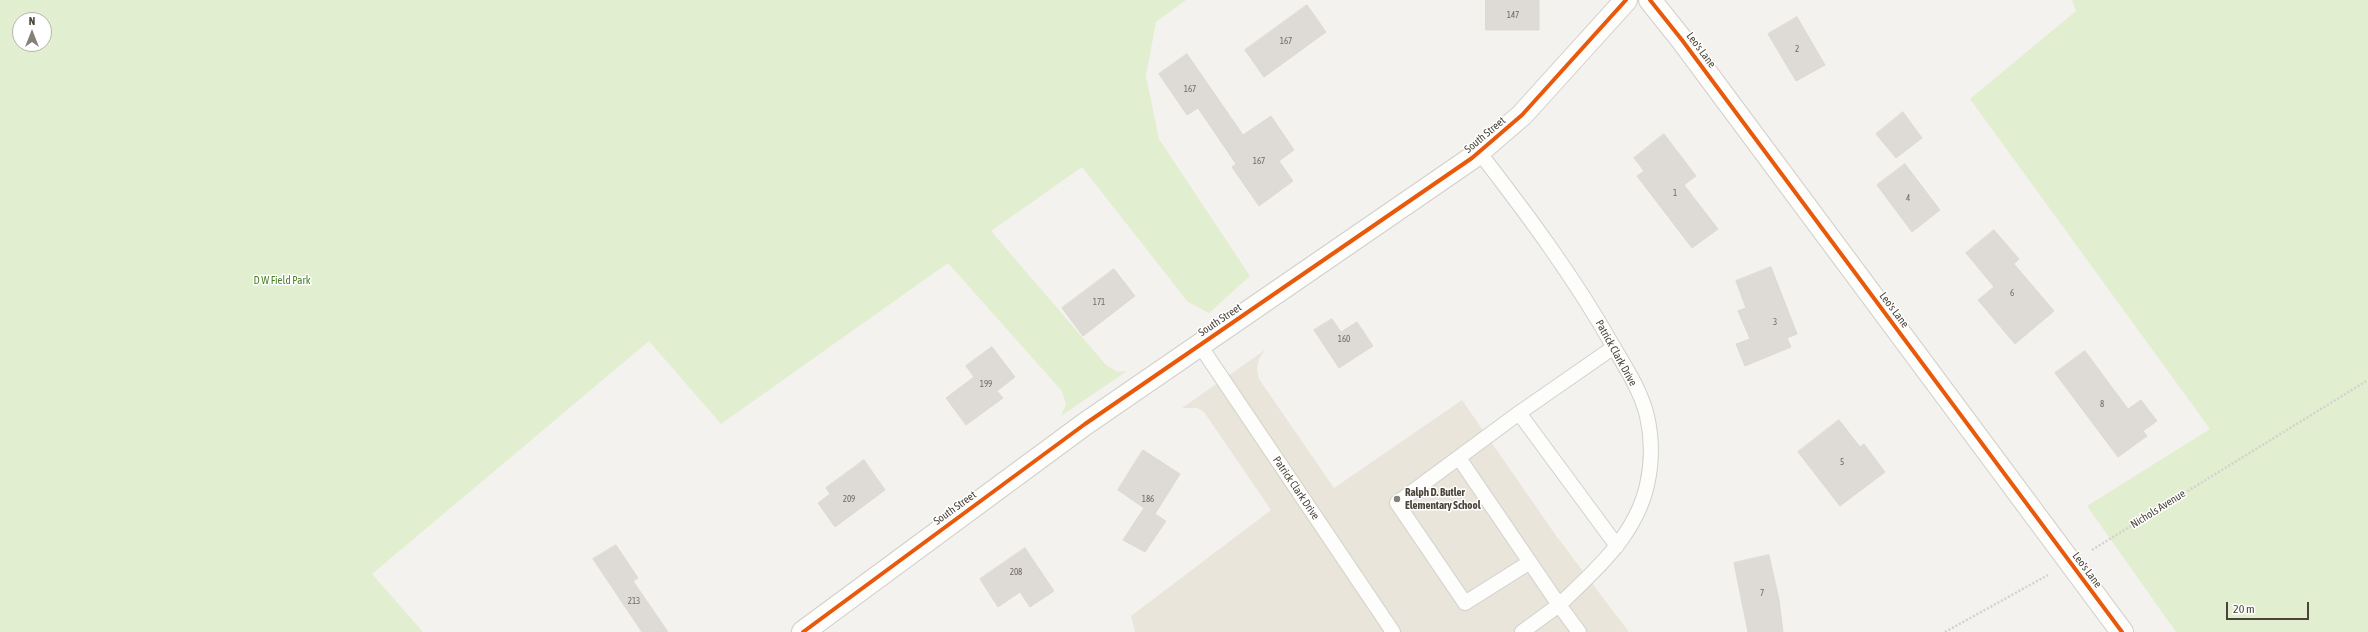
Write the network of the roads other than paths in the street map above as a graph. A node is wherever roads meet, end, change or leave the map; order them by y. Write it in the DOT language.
graph roads {
  1 [pos="1626,0"];
  2 [pos="1650,0"];
  3 [pos="1479,152"];
  4 [pos="1199,344"];
  5 [pos="1614,347"];
  6 [pos="1519,413"];
  7 [pos="1459,458"];
  8 [pos="1618,546"];
  9 [pos="1530,562"];
  10 [pos="1559,605"];
  11 [pos="1388,630"];
  12 [pos="803,632"];
  13 [pos="1522,632"];
  14 [pos="1578,632"];
  15 [pos="2122,632"];
  1 -- 3 [label="street, South Street"];
  2 -- 15 [label="street, Leo's Lane"];
  3 -- 4 [label="street, South Street"];
  3 -- 5 [label="lane, Patrick Clark Drive"];
  4 -- 11 [label="lane, Patrick Clark Drive"];
  4 -- 12 [label="street, South Street"];
  5 -- 6 [label="lane"];
  5 -- 8 [label="lane, Patrick Clark Drive"];
  6 -- 7 [label="lane"];
  6 -- 8 [label="lane"];
  7 -- 9 [label="lane"];
  7 -- 9 [label="lane"];
  8 -- 10 [label="lane, Patrick Clark Drive"];
  9 -- 10 [label="lane"];
  10 -- 13 [label="lane, Patrick Clark Drive"];
  10 -- 14 [label="lane"];
}
